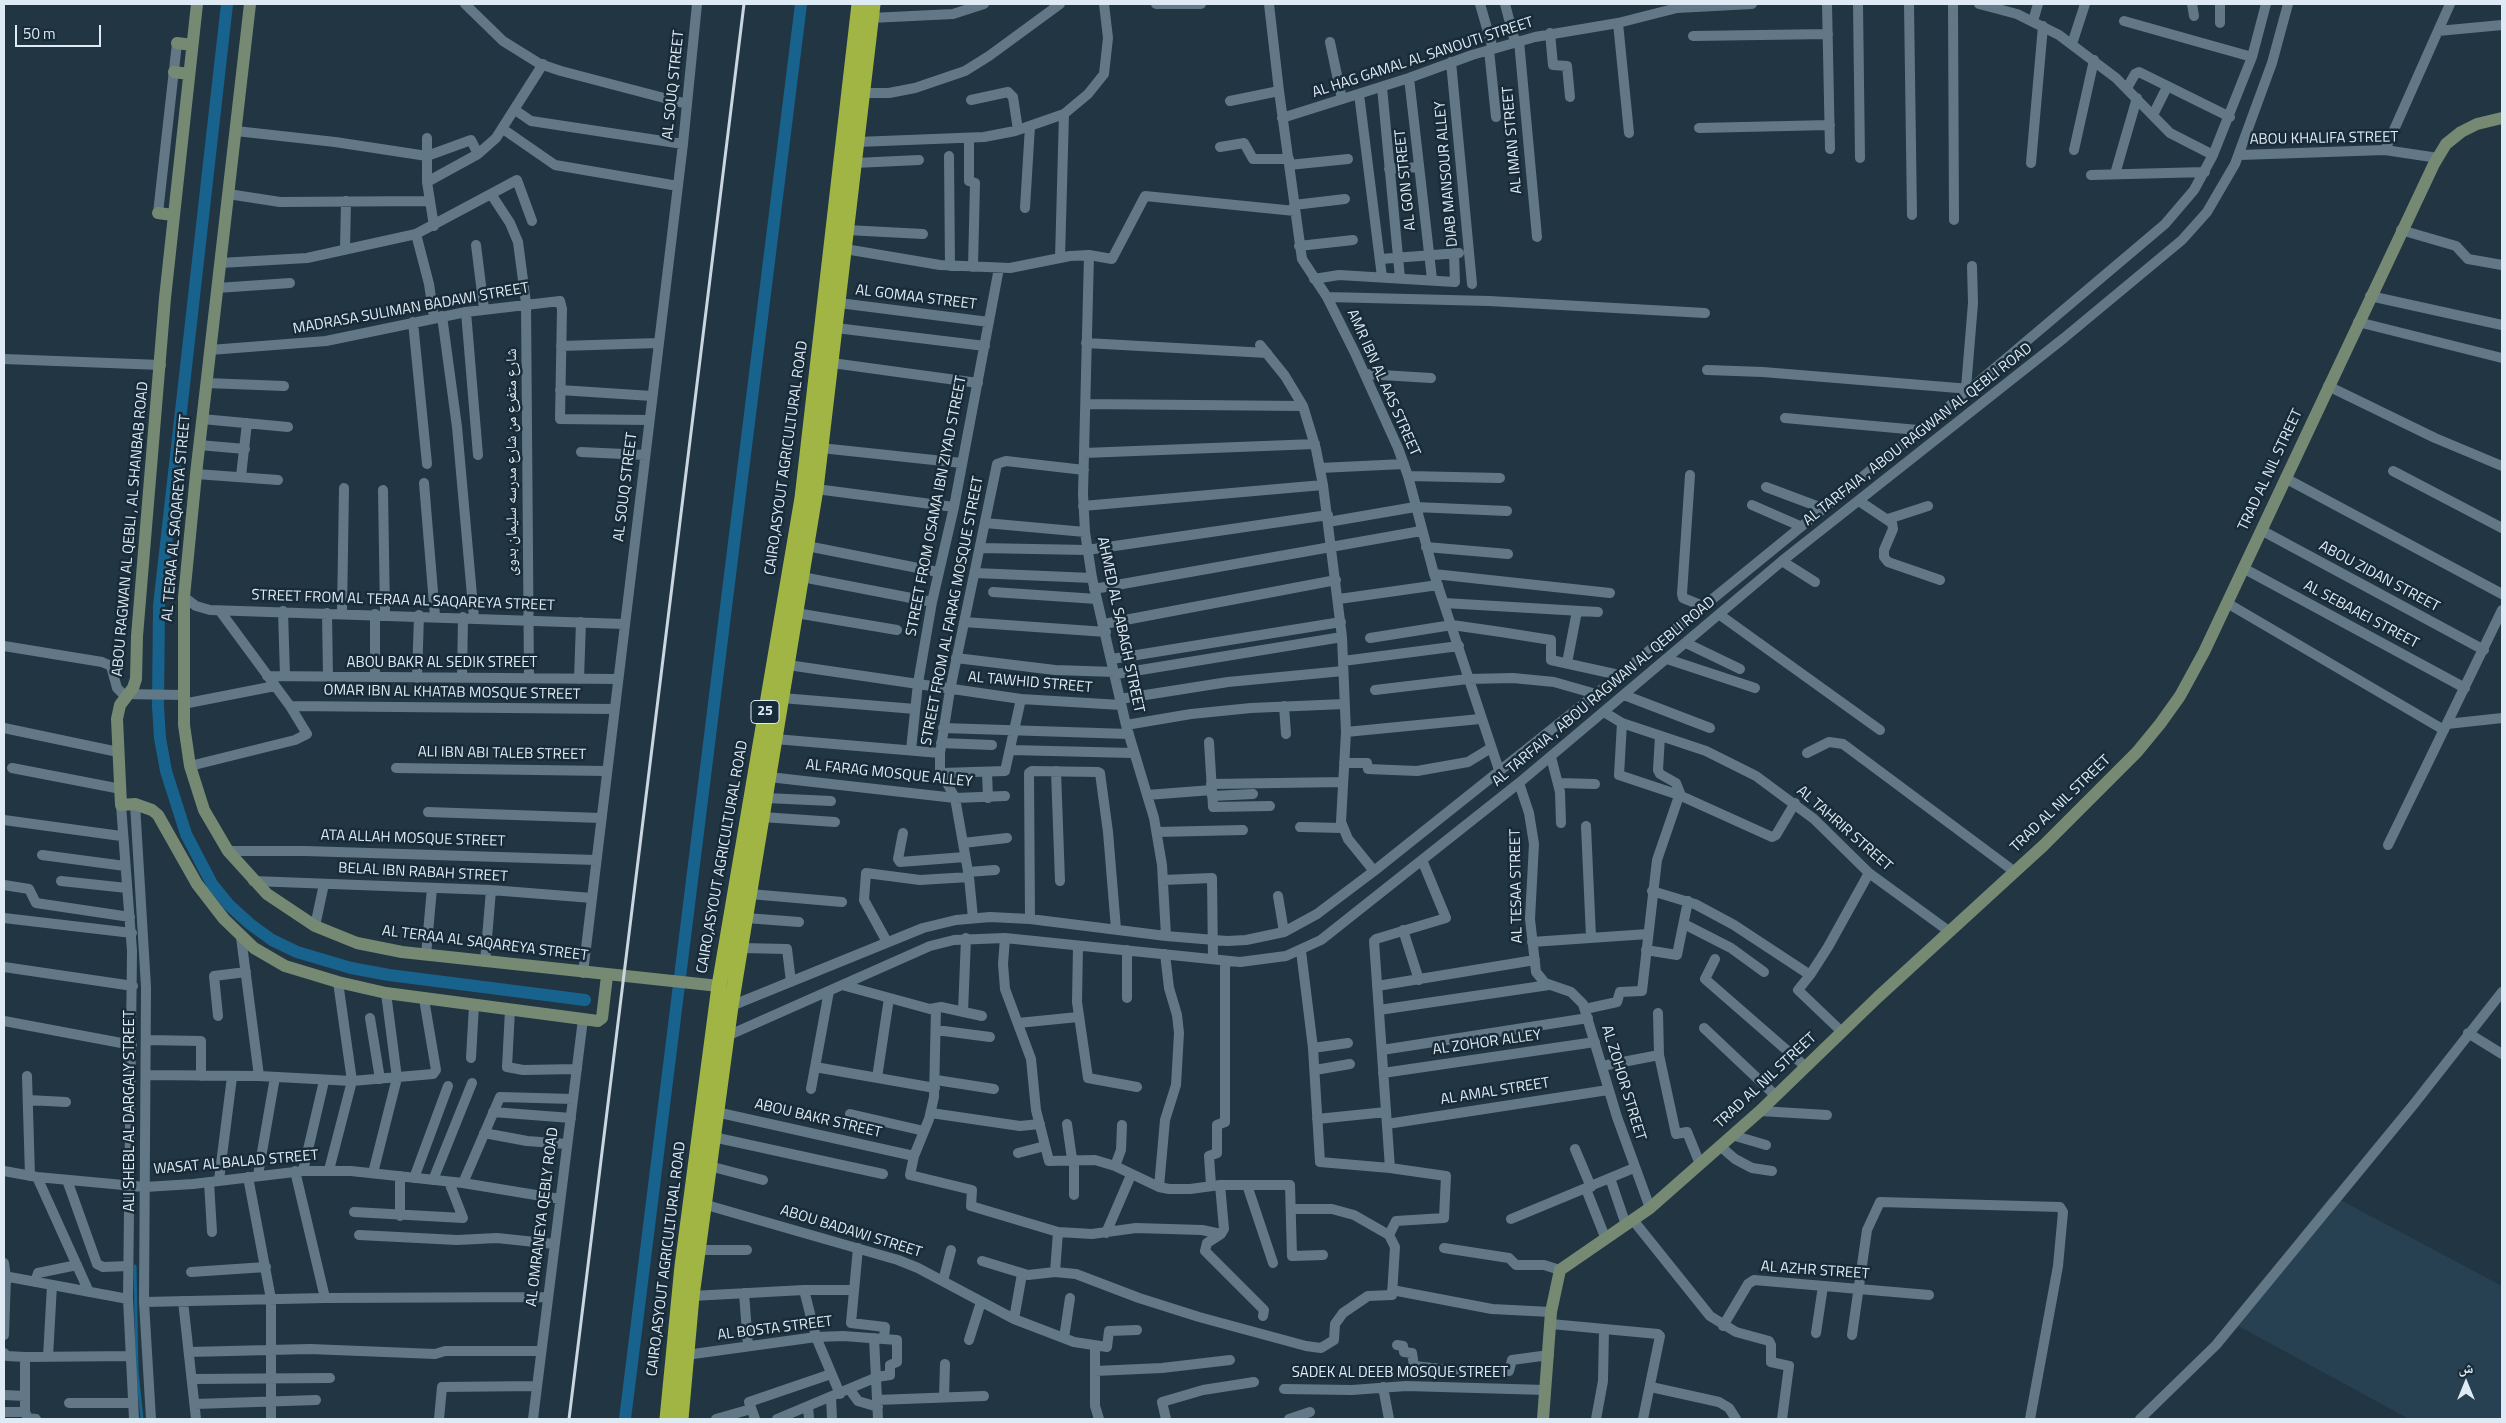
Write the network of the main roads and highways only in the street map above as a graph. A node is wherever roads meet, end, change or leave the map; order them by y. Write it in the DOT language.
graph roads {
  1 [pos="859,4"];
  2 [pos="872,11"];
  3 [pos="856,93"];
  4 [pos="782,672"];
  5 [pos="667,1419"];
  6 [pos="681,1419"];
  1 -- 3 [label="highway, CAIRO,ASYOUT AGRICULTURAL ROAD / 25"];
  2 -- 3 [label="highway, CAIRO,ASYOUT AGRICULTURAL ROAD / 25"];
  3 -- 4 [label="highway, CAIRO,ASYOUT AGRICULTURAL ROAD / 25"];
  3 -- 4 [label="highway, CAIRO,ASYOUT AGRICULTURAL ROAD / 25"];
  4 -- 5 [label="highway, CAIRO,ASYOUT AGRICULTURAL ROAD / 25"];
  4 -- 6 [label="highway, CAIRO,ASYOUT AGRICULTURAL ROAD / 25"];
}
